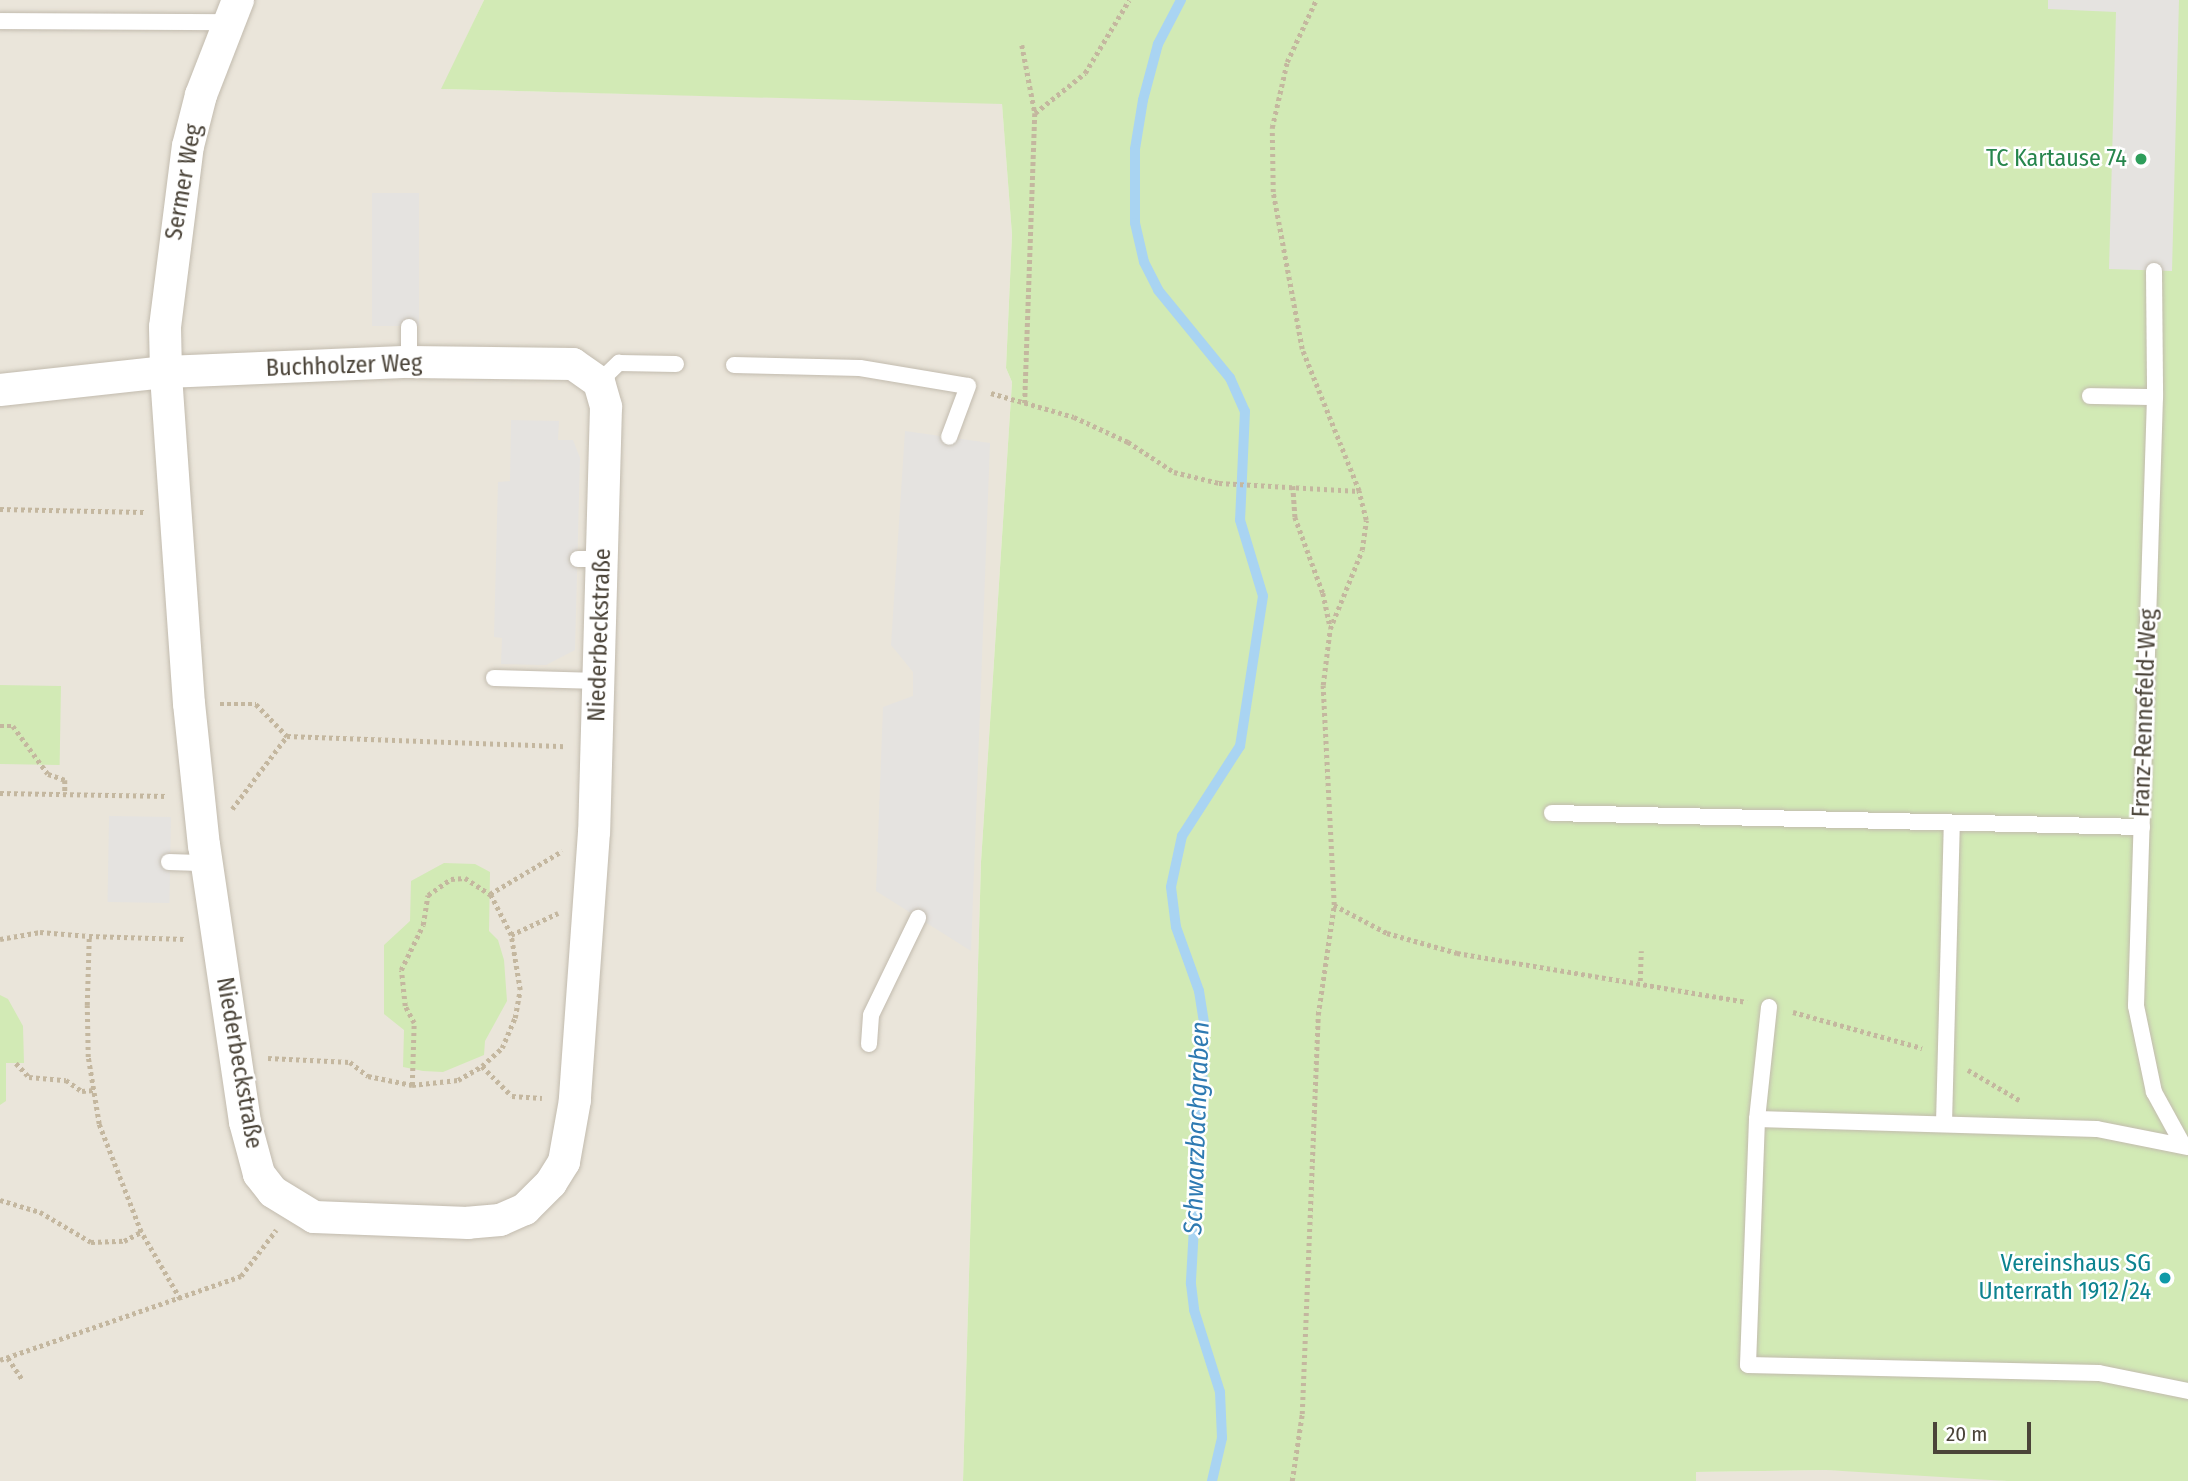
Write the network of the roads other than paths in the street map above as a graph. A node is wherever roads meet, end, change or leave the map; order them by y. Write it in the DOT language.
graph roads {
  1 [pos="233,11"];
  2 [pos="0,21"];
  3 [pos="2154,271"];
  4 [pos="409,327"];
  5 [pos="409,362"];
  6 [pos="676,364"];
  7 [pos="734,365"];
  8 [pos="166,372"];
  9 [pos="599,382"];
  10 [pos="0,390"];
  11 [pos="2090,396"];
  12 [pos="2155,397"];
  13 [pos="949,437"];
  14 [pos="494,678"];
  15 [pos="599,681"];
  16 [pos="1552,813"];
  17 [pos="1952,824"];
  18 [pos="2142,827"];
  19 [pos="206,854"];
  20 [pos="169,862"];
  21 [pos="918,918"];
  22 [pos="1769,1007"];
  23 [pos="869,1044"];
  24 [pos="1757,1119"];
  25 [pos="1944,1123"];
  26 [pos="2185,1146"];
  27 [pos="2188,1391"];
  1 -- 2 [label="lane"];
  1 -- 8 [label="street, Sermer Weg"];
  3 -- 12 [label="lane, Franz-Rennefeld-Weg"];
  4 -- 5 [label="lane"];
  5 -- 8 [label="street, Buchholzer Weg"];
  5 -- 9 [label="street, Buchholzer Weg"];
  6 -- 9 [label="lane"];
  7 -- 13 [label="lane"];
  8 -- 10 [label="street, Buchholzer Weg"];
  8 -- 19 [label="street, Niederbeckstraße"];
  9 -- 15 [label="street, Niederbeckstraße"];
  11 -- 12 [label="lane"];
  12 -- 18 [label="lane, Franz-Rennefeld-Weg"];
  14 -- 15 [label="lane"];
  15 -- 19 [label="street, Niederbeckstraße"];
  16 -- 17 [label="lane"];
  17 -- 18 [label="lane"];
  17 -- 25 [label="lane"];
  18 -- 26 [label="lane, Franz-Rennefeld-Weg"];
  19 -- 20 [label="lane"];
  21 -- 23 [label="lane"];
  22 -- 24 [label="lane"];
  24 -- 25 [label="lane, Franz-Rennefeld-Weg"];
  24 -- 27 [label="lane"];
  25 -- 26 [label="lane, Franz-Rennefeld-Weg"];
}
